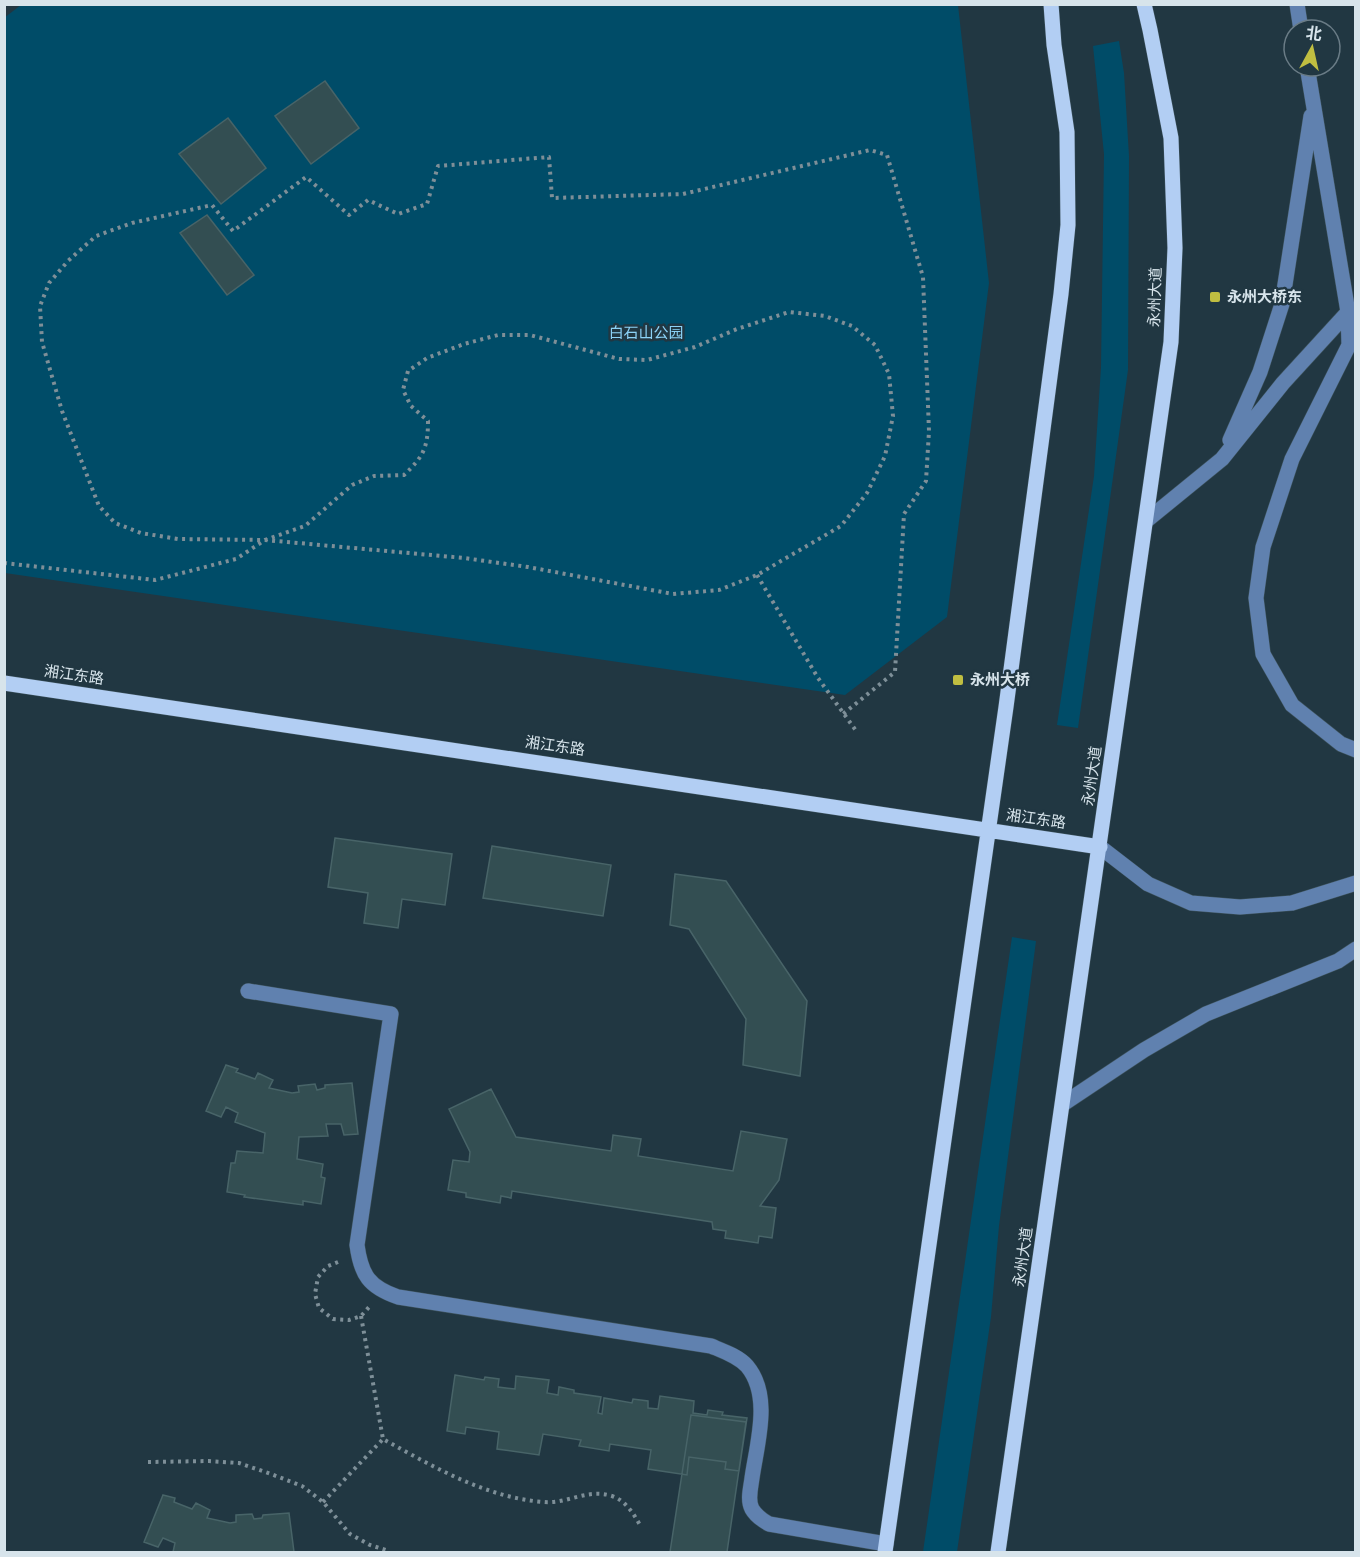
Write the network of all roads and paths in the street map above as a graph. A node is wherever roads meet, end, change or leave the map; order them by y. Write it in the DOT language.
graph roads {
  1 [pos="1052,4"];
  2 [pos="1144,4"];
  3 [pos="1309,78"];
  4 [pos="1313,101"];
  5 [pos="1348,312"];
  6 [pos="1222,459"];
  7 [pos="1146,521"];
  8 [pos="265,540"];
  9 [pos="4,563"];
  10 [pos="757,575"];
  11 [pos="4,683"];
  12 [pos="843,714"];
  13 [pos="857,732"];
  14 [pos="1356,750"];
  15 [pos="988,830"];
  16 [pos="1100,847"];
  17 [pos="1356,883"];
  18 [pos="1356,949"];
  19 [pos="248,991"];
  20 [pos="1063,1104"];
  21 [pos="359,1261"];
  22 [pos="376,1287"];
  23 [pos="361,1316"];
  24 [pos="383,1439"];
  25 [pos="148,1461"];
  26 [pos="323,1502"];
  27 [pos="640,1525"];
  28 [pos="886,1548"];
  29 [pos="389,1551"];
  30 [pos="998,1552"];
  1 -- 15 [label="main road"];
  2 -- 7 [label="main road, 永州大道"];
  3 -- 4 [label="street"];
  4 -- 5 [label="street"];
  4 -- 6 [label="street"];
  5 -- 6 [label="street"];
  5 -- 14 [label="street"];
  6 -- 7 [label="street"];
  7 -- 16 [label="main road, 永州大道"];
  8 -- 9 [label="path"];
  8 -- 10 [label="path"];
  8 -- 10 [label="path"];
  8 -- 12 [label="path"];
  10 -- 12 [label="path"];
  11 -- 15 [label="main road, 湘江东路"];
  12 -- 13 [label="path"];
  15 -- 16 [label="main road, 湘江东路"];
  15 -- 28 [label="main road"];
  16 -- 17 [label="street"];
  16 -- 20 [label="main road, 永州大道"];
  18 -- 20 [label="street"];
  19 -- 21 [label="street"];
  20 -- 30 [label="main road, 永州大道"];
  21 -- 22 [label="street"];
  21 -- 23 [label="path"];
  22 -- 23 [label="path"];
  22 -- 28 [label="street"];
  23 -- 24 [label="path"];
  24 -- 26 [label="path"];
  24 -- 27 [label="path"];
  25 -- 26 [label="path"];
  26 -- 29 [label="path"];
}
